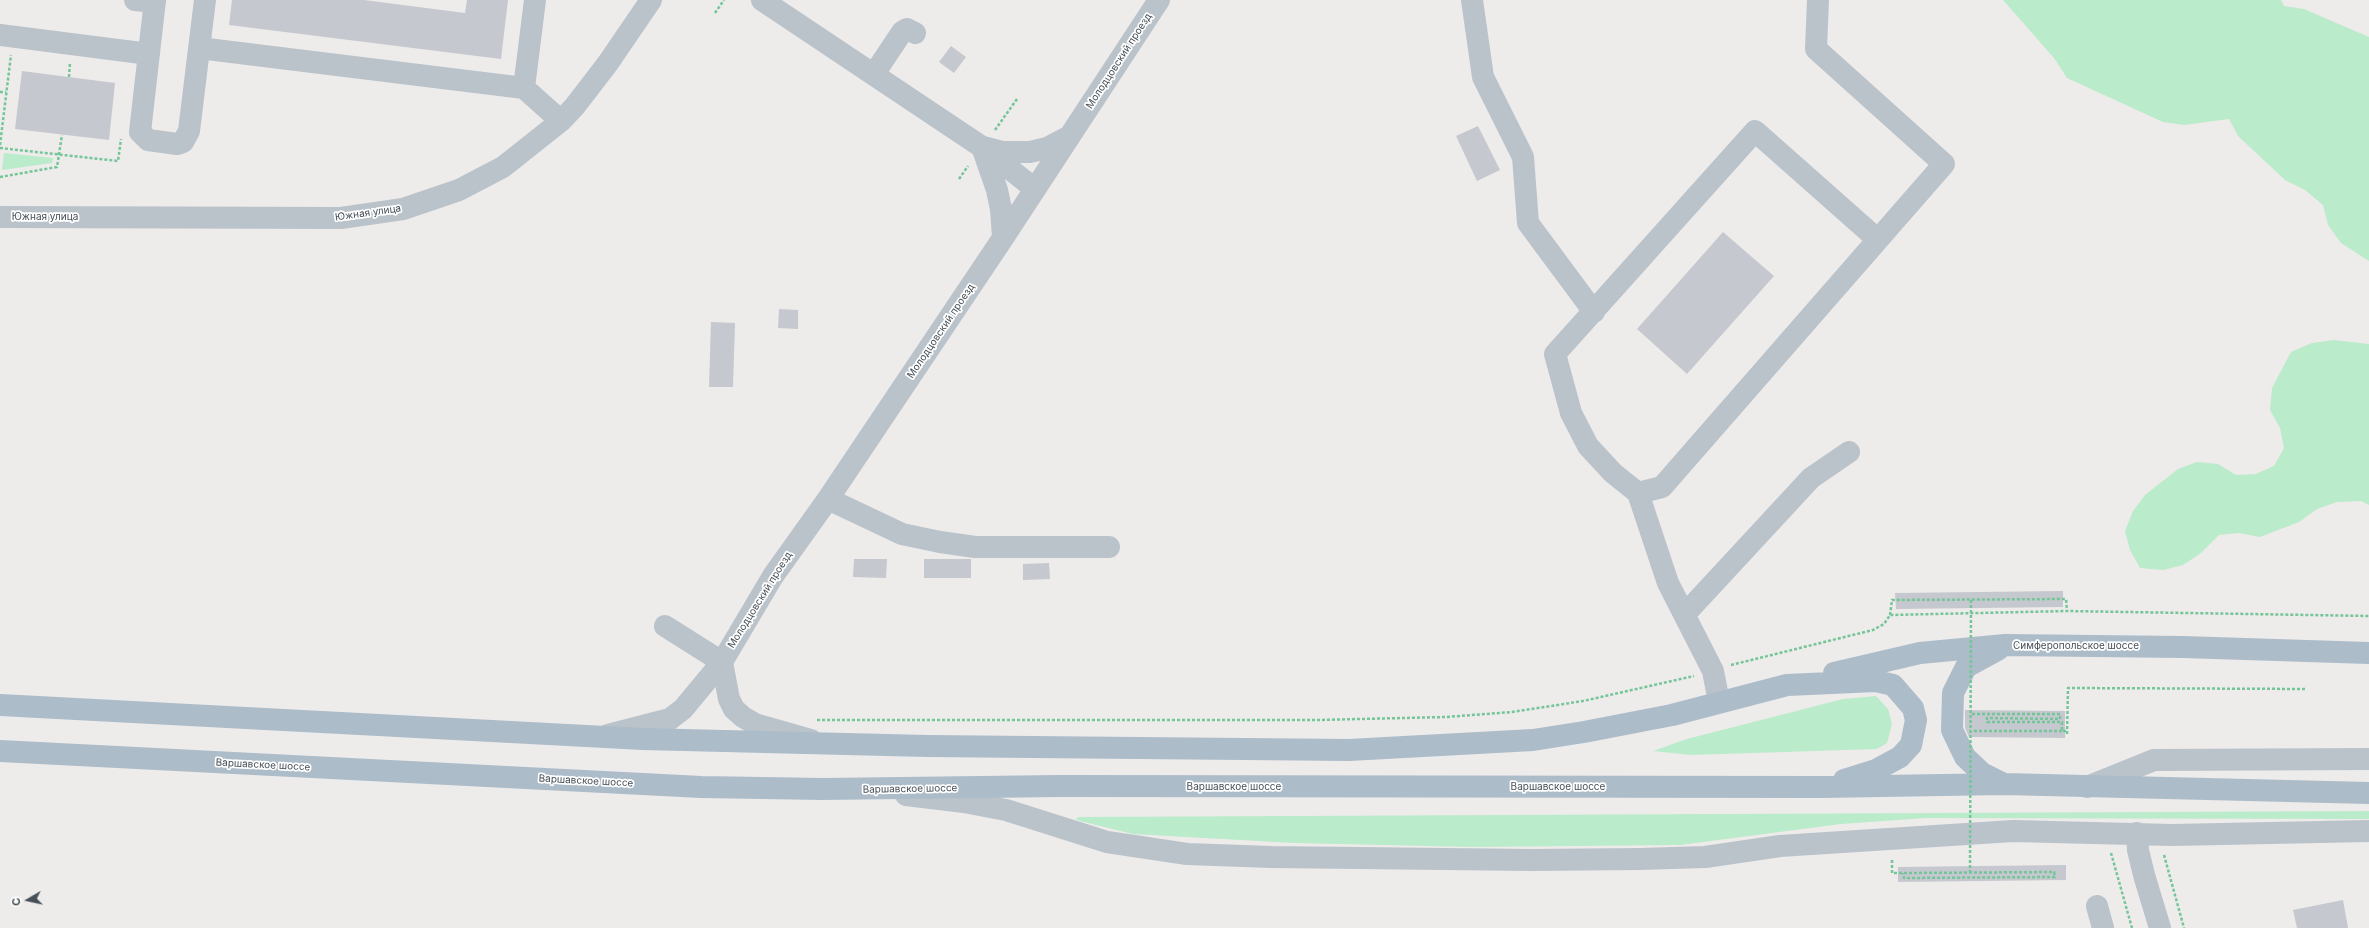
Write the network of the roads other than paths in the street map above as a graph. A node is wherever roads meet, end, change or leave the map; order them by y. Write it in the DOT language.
graph roads {
  1 [pos="205,0"];
  2 [pos="535,0"];
  3 [pos="651,0"];
  4 [pos="762,0"];
  5 [pos="1159,0"];
  6 [pos="1472,0"];
  7 [pos="1818,0"];
  8 [pos="149,1"];
  9 [pos="915,33"];
  10 [pos="10,47"];
  11 [pos="199,48"];
  12 [pos="149,54"];
  13 [pos="874,74"];
  14 [pos="524,88"];
  15 [pos="561,121"];
  16 [pos="1070,136"];
  17 [pos="982,147"];
  18 [pos="1035,189"];
  19 [pos="0,217"];
  20 [pos="1003,238"];
  21 [pos="1877,240"];
  22 [pos="1594,312"];
  23 [pos="1849,452"];
  24 [pos="1638,493"];
  25 [pos="828,499"];
  26 [pos="1109,547"];
  27 [pos="1685,614"];
  28 [pos="665,626"];
  29 [pos="2005,645"];
  30 [pos="2369,653"];
  31 [pos="722,662"];
  32 [pos="1787,685"];
  33 [pos="1719,702"];
  34 [pos="0,705"];
  35 [pos="604,736"];
  36 [pos="827,744"];
  37 [pos="0,751"];
  38 [pos="2369,759"];
  39 [pos="2004,784"];
  40 [pos="1821,787"];
  41 [pos="2087,787"];
  42 [pos="851,790"];
  43 [pos="2369,793"];
  44 [pos="2369,831"];
  45 [pos="2137,833"];
  46 [pos="2097,906"];
  47 [pos="2103,928"];
  48 [pos="2160,928"];
  1 -- 11 [label="street"];
  2 -- 14 [label="street"];
  3 -- 15 [label="street, Южная улица"];
  4 -- 13 [label="street"];
  5 -- 16 [label="street, Молодцовский проезд"];
  6 -- 22 [label="street"];
  7 -- 21 [label="street"];
  8 -- 12 [label="street"];
  9 -- 13 [label="street"];
  10 -- 12 [label="street"];
  11 -- 12 [label="street"];
  11 -- 14 [label="street"];
  13 -- 17 [label="street"];
  14 -- 15 [label="street"];
  15 -- 19 [label="street, Южная улица"];
  16 -- 17 [label="street"];
  16 -- 18 [label="street, Молодцовский проезд"];
  17 -- 18 [label="street"];
  17 -- 20 [label="street"];
  18 -- 20 [label="street, Молодцовский проезд"];
  20 -- 25 [label="street, Молодцовский проезд"];
  21 -- 22 [label="street"];
  21 -- 24 [label="street"];
  22 -- 24 [label="street"];
  23 -- 27 [label="street"];
  24 -- 27 [label="street"];
  25 -- 26 [label="street"];
  25 -- 31 [label="street, Молодцовский проезд"];
  27 -- 33 [label="street"];
  28 -- 31 [label="street"];
  29 -- 30 [label="main road, Симферопольское шоссе"];
  29 -- 32 [label="main road, Симферопольское шоссе"];
  29 -- 39 [label="main road"];
  31 -- 35 [label="street, Молодцовский проезд"];
  31 -- 36 [label="street"];
  32 -- 33 [label="main road"];
  32 -- 40 [label="main road"];
  33 -- 36 [label="main road"];
  34 -- 35 [label="main road"];
  35 -- 36 [label="main road"];
  37 -- 42 [label="main road, Варшавское шоссе"];
  38 -- 41 [label="street"];
  39 -- 40 [label="main road"];
  39 -- 41 [label="main road"];
  40 -- 42 [label="main road, Варшавское шоссе"];
  41 -- 43 [label="main road"];
  42 -- 45 [label="street"];
  44 -- 45 [label="street"];
  45 -- 48 [label="street"];
  46 -- 47 [label="street"];
}
